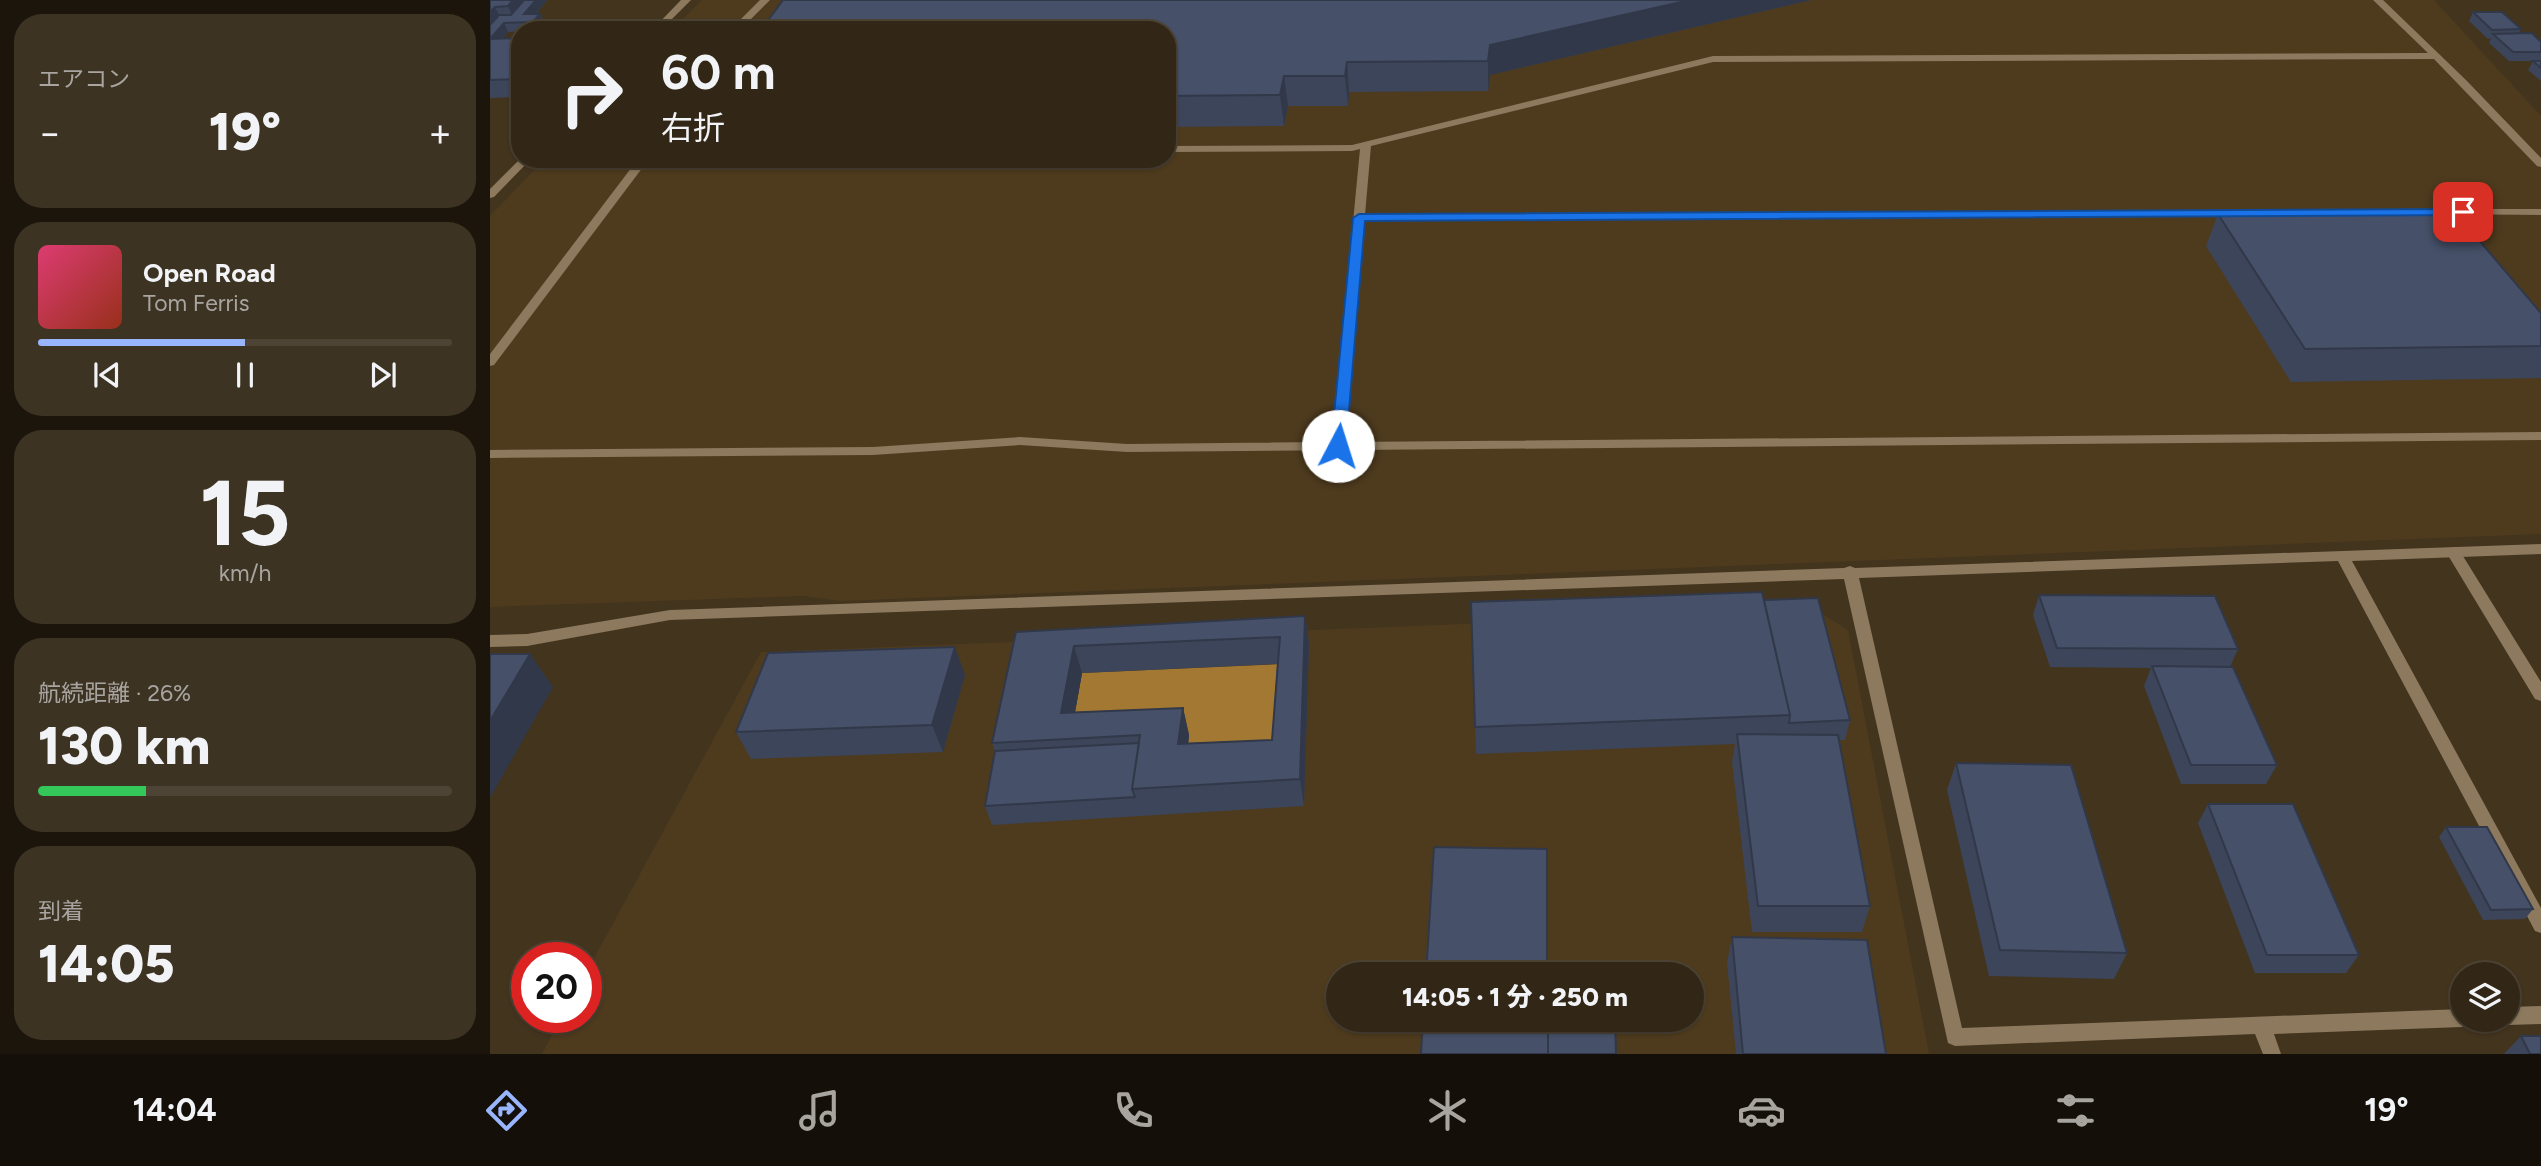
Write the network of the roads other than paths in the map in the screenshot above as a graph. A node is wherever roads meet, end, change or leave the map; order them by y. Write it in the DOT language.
graph roads {
  1 [pos="686,0"];
  2 [pos="765,0"];
  3 [pos="2378,0"];
  4 [pos="665,21"];
  5 [pos="743,21"];
  6 [pos="2435,56"];
  7 [pos="1366,145"];
  8 [pos="1176,149"];
  9 [pos="2541,164"];
  10 [pos="517,168"];
  11 [pos="637,168"];
  12 [pos="490,195"];
  13 [pos="2541,212"];
  14 [pos="2277,213"];
  15 [pos="2421,213"];
  16 [pos="1359,218"];
  17 [pos="490,362"];
  18 [pos="2541,436"];
  19 [pos="1338,446"];
  20 [pos="490,454"];
  21 [pos="2541,548"];
  22 [pos="2453,552"];
  23 [pos="2342,556"];
  24 [pos="1850,571"];
  25 [pos="490,641"];
  26 [pos="2541,695"];
  27 [pos="2541,925"];
  28 [pos="2541,1015"];
  29 [pos="2520,1016"];
  30 [pos="2450,1018"];
  31 [pos="2262,1025"];
  32 [pos="2272,1054"];
  1 -- 4 [label="street"];
  2 -- 5 [label="street"];
  3 -- 6 [label="street"];
  6 -- 7 [label="street"];
  6 -- 9 [label="street"];
  7 -- 8 [label="street"];
  7 -- 16 [label="street"];
  10 -- 12 [label="street"];
  11 -- 17 [label="street"];
  13 -- 15 [label="street"];
  14 -- 16 [label="street"];
  16 -- 19 [label="street"];
  18 -- 19 [label="street"];
  19 -- 20 [label="street"];
  21 -- 22 [label="street"];
  22 -- 23 [label="street"];
  22 -- 26 [label="street"];
  23 -- 24 [label="street"];
  23 -- 27 [label="street"];
  24 -- 25 [label="street"];
  24 -- 31 [label="street"];
  28 -- 29 [label="street"];
  30 -- 31 [label="street"];
  31 -- 32 [label="street"];
}
